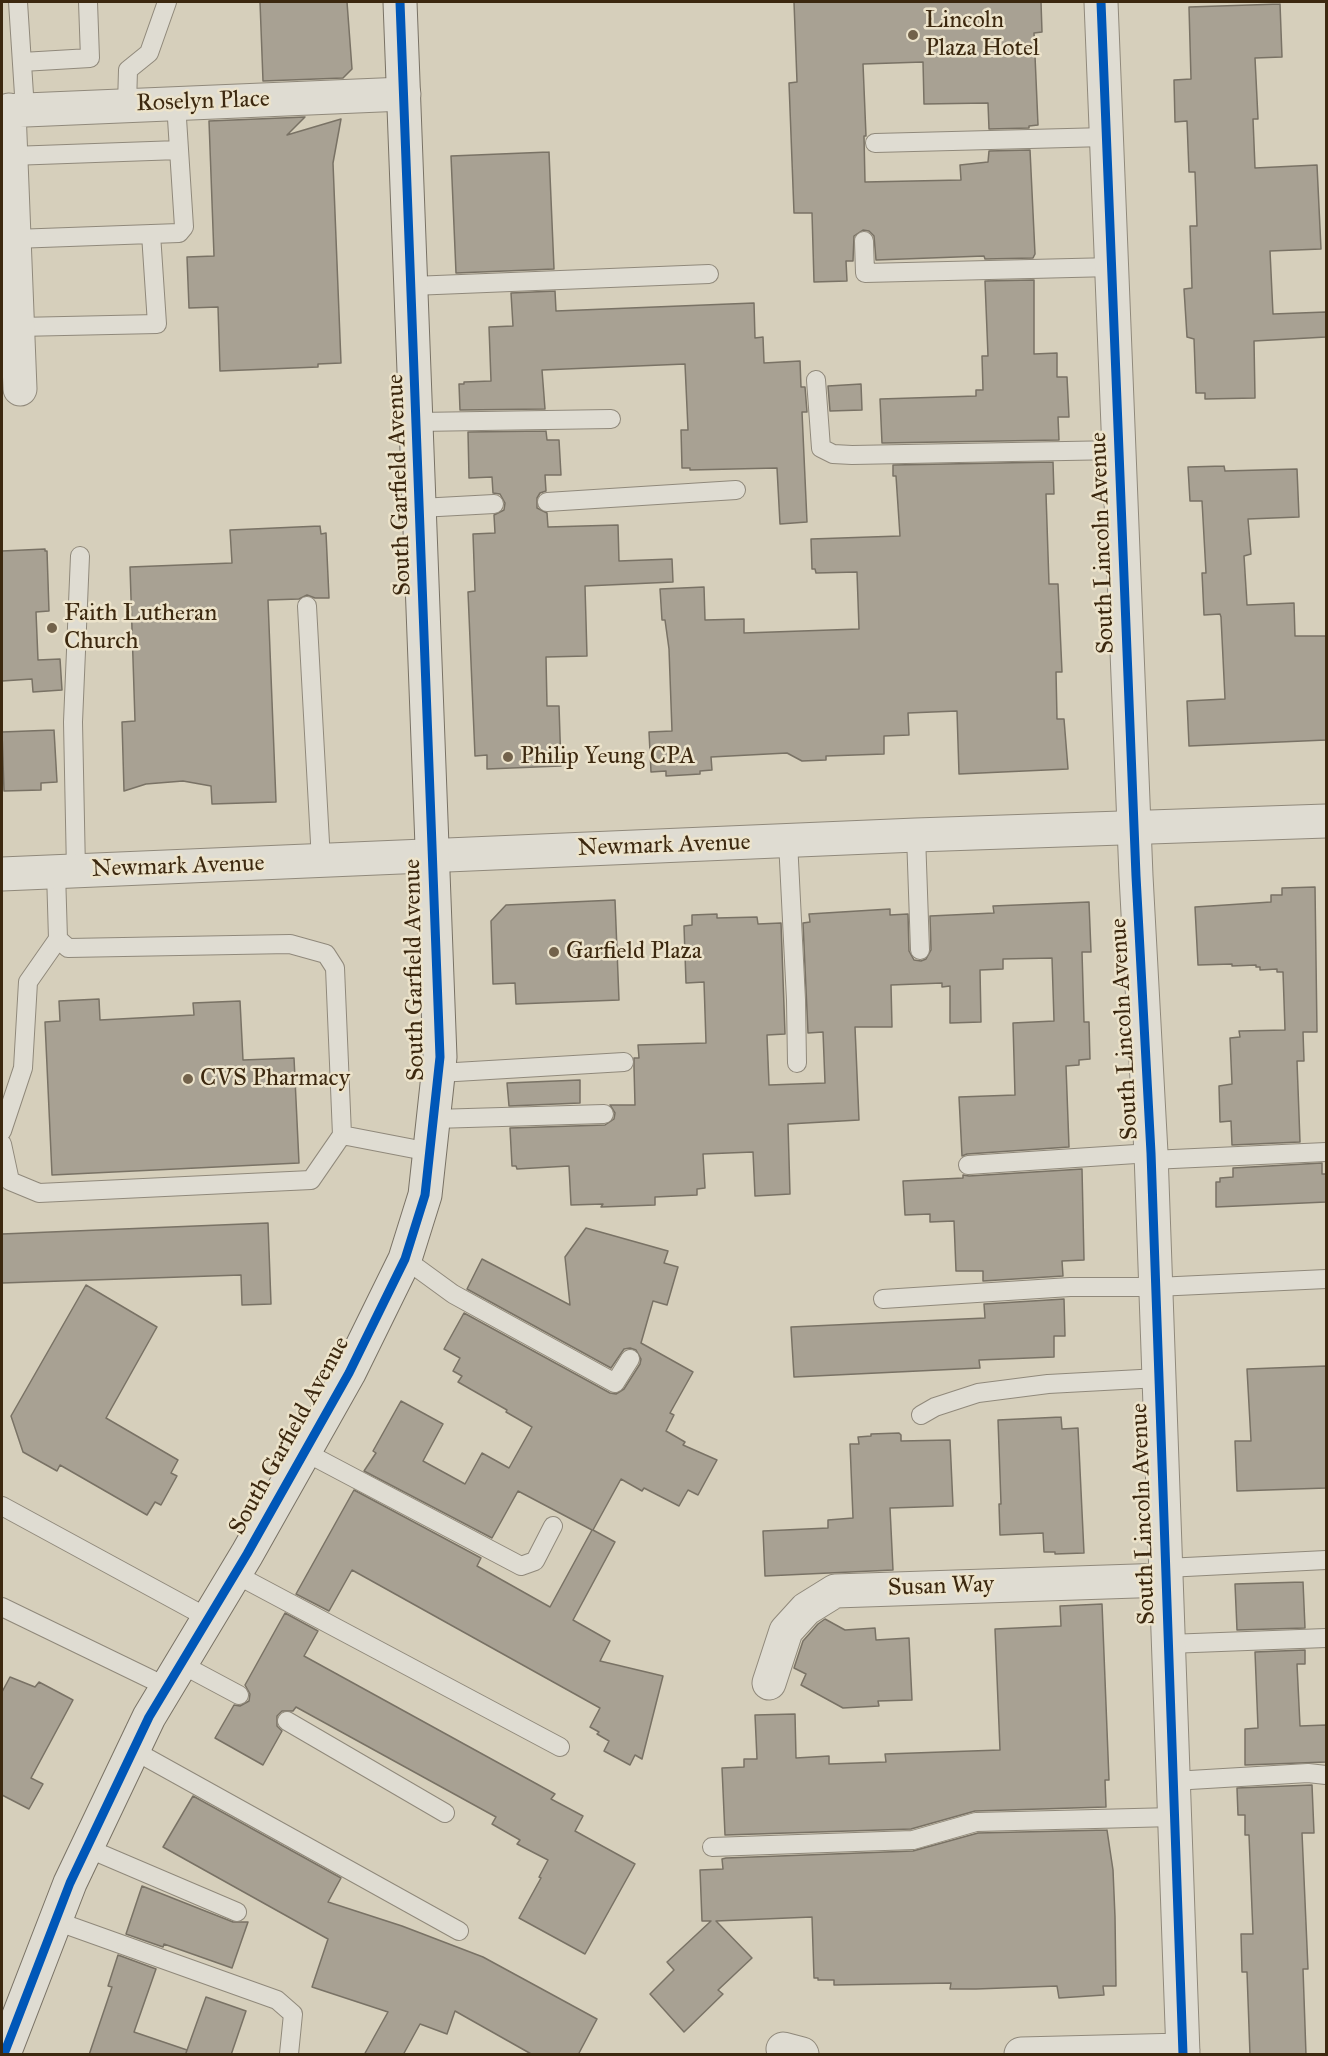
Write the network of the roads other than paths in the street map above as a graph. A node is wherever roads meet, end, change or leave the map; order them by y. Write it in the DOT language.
graph roads {
  1 [pos="18,2"];
  2 [pos="88,2"];
  3 [pos="167,2"];
  4 [pos="400,2"];
  5 [pos="1101,2"];
  6 [pos="22,62"];
  7 [pos="404,94"];
  8 [pos="176,103"];
  9 [pos="127,105"];
  10 [pos="12,110"];
  11 [pos="1106,137"];
  12 [pos="875,143"];
  13 [pos="179,150"];
  14 [pos="11,156"];
  15 [pos="151,234"];
  16 [pos="14,239"];
  17 [pos="864,241"];
  18 [pos="1113,267"];
  19 [pos="709,274"];
  20 [pos="412,286"];
  21 [pos="18,327"];
  22 [pos="816,380"];
  23 [pos="20,389"];
  24 [pos="611,419"];
  25 [pos="417,422"];
  26 [pos="1119,450"];
  27 [pos="736,490"];
  28 [pos="547,502"];
  29 [pos="494,504"];
  30 [pos="420,507"];
  31 [pos="80,556"];
  32 [pos="308,606"];
  33 [pos="1326,821"];
  34 [pos="1134,828"];
  35 [pos="916,835"];
  36 [pos="788,841"];
  37 [pos="433,856"];
  38 [pos="321,861"];
  39 [pos="66,871"];
  40 [pos="2,874"];
  41 [pos="58,939"];
  42 [pos="920,950"];
  43 [pos="624,1062"];
  44 [pos="797,1063"];
  45 [pos="439,1073"];
  46 [pos="5,1109"];
  47 [pos="604,1114"];
  48 [pos="434,1119"];
  49 [pos="2,1131"];
  50 [pos="342,1135"];
  51 [pos="2,1144"];
  52 [pos="430,1152"];
  53 [pos="1326,1152"];
  54 [pos="1151,1156"];
  55 [pos="968,1165"];
  56 [pos="6,1181"];
  57 [pos="405,1259"];
  58 [pos="1326,1279"];
  59 [pos="1155,1287"];
  60 [pos="883,1299"];
  61 [pos="630,1359"];
  62 [pos="1159,1378"];
  63 [pos="921,1415"];
  64 [pos="305,1452"];
  65 [pos="2,1506"];
  66 [pos="553,1526"];
  67 [pos="1326,1560"];
  68 [pos="235,1574"];
  69 [pos="1166,1574"];
  70 [pos="2,1607"];
  71 [pos="208,1618"];
  72 [pos="1326,1638"];
  73 [pos="1168,1644"];
  74 [pos="174,1675"];
  75 [pos="769,1683"];
  76 [pos="239,1695"];
  77 [pos="287,1721"];
  78 [pos="560,1747"];
  79 [pos="133,1750"];
  80 [pos="1326,1775"];
  81 [pos="1173,1781"];
  82 [pos="445,1814"];
  83 [pos="1174,1817"];
  84 [pos="712,1847"];
  85 [pos="87,1848"];
  86 [pos="237,1912"];
  87 [pos="56,1921"];
  88 [pos="459,1931"];
  89 [pos="1183,2052"];
  90 [pos="4,2055"];
  91 [pos="289,2055"];
  92 [pos="1021,2055"];
  1 -- 6 [label="lane"];
  2 -- 6 [label="lane"];
  3 -- 9 [label="lane"];
  4 -- 7 [label="street, South Garfield Avenue"];
  5 -- 11 [label="street, South Lincoln Avenue"];
  6 -- 10 [label="lane"];
  7 -- 8 [label="street, Roselyn Place"];
  7 -- 20 [label="street, South Garfield Avenue"];
  8 -- 9 [label="street, Roselyn Place"];
  8 -- 13 [label="lane"];
  9 -- 10 [label="street, Roselyn Place"];
  10 -- 14 [label="street"];
  11 -- 12 [label="lane"];
  11 -- 18 [label="street, South Lincoln Avenue"];
  13 -- 14 [label="lane"];
  13 -- 15 [label="lane"];
  14 -- 16 [label="street"];
  15 -- 16 [label="lane"];
  15 -- 21 [label="lane"];
  16 -- 21 [label="street"];
  17 -- 18 [label="lane"];
  18 -- 26 [label="street, South Lincoln Avenue"];
  19 -- 20 [label="lane"];
  20 -- 25 [label="street, South Garfield Avenue"];
  21 -- 23 [label="street"];
  22 -- 26 [label="lane"];
  24 -- 25 [label="lane"];
  25 -- 30 [label="street, South Garfield Avenue"];
  26 -- 34 [label="street, South Lincoln Avenue"];
  27 -- 28 [label="lane"];
  29 -- 30 [label="lane"];
  30 -- 37 [label="street, South Garfield Avenue"];
  31 -- 39 [label="lane"];
  32 -- 38 [label="lane"];
  33 -- 34 [label="street, Newmark Avenue"];
  34 -- 35 [label="street, Newmark Avenue"];
  34 -- 54 [label="street, South Lincoln Avenue"];
  35 -- 36 [label="street, Newmark Avenue"];
  35 -- 42 [label="lane"];
  36 -- 37 [label="street, Newmark Avenue"];
  36 -- 44 [label="lane"];
  37 -- 38 [label="street, Newmark Avenue"];
  37 -- 45 [label="street, South Garfield Avenue"];
  38 -- 39 [label="street, Newmark Avenue"];
  39 -- 40 [label="street, Newmark Avenue"];
  39 -- 41 [label="lane"];
  41 -- 46 [label="lane"];
  41 -- 50 [label="lane"];
  43 -- 45 [label="lane"];
  45 -- 48 [label="street, South Garfield Avenue"];
  46 -- 49 [label="lane"];
  47 -- 48 [label="lane"];
  48 -- 52 [label="street, South Garfield Avenue"];
  50 -- 52 [label="lane"];
  50 -- 56 [label="lane"];
  51 -- 56 [label="lane"];
  52 -- 57 [label="street, South Garfield Avenue"];
  53 -- 54 [label="lane"];
  54 -- 55 [label="lane"];
  54 -- 59 [label="street, South Lincoln Avenue"];
  57 -- 61 [label="lane"];
  57 -- 64 [label="street, South Garfield Avenue"];
  58 -- 59 [label="lane"];
  59 -- 60 [label="lane"];
  59 -- 62 [label="street, South Lincoln Avenue"];
  62 -- 63 [label="lane"];
  62 -- 69 [label="street, South Lincoln Avenue"];
  64 -- 66 [label="lane"];
  64 -- 68 [label="street, South Garfield Avenue"];
  65 -- 71 [label="lane"];
  67 -- 69 [label="lane"];
  68 -- 71 [label="street, South Garfield Avenue"];
  68 -- 78 [label="lane"];
  69 -- 73 [label="street, South Lincoln Avenue"];
  69 -- 75 [label="street, Susan Way"];
  70 -- 74 [label="lane"];
  71 -- 74 [label="street, South Garfield Avenue"];
  72 -- 73 [label="lane"];
  73 -- 81 [label="street, South Lincoln Avenue"];
  74 -- 76 [label="lane"];
  74 -- 79 [label="street, South Garfield Avenue"];
  77 -- 82 [label="lane"];
  79 -- 85 [label="street, South Garfield Avenue"];
  79 -- 88 [label="lane"];
  80 -- 81 [label="lane"];
  81 -- 83 [label="street, South Lincoln Avenue"];
  83 -- 84 [label="lane"];
  83 -- 89 [label="street, South Lincoln Avenue"];
  85 -- 86 [label="lane"];
  85 -- 87 [label="street, South Garfield Avenue"];
  87 -- 90 [label="street, South Garfield Avenue"];
  87 -- 91 [label="lane"];
  89 -- 92 [label="street"];
}
